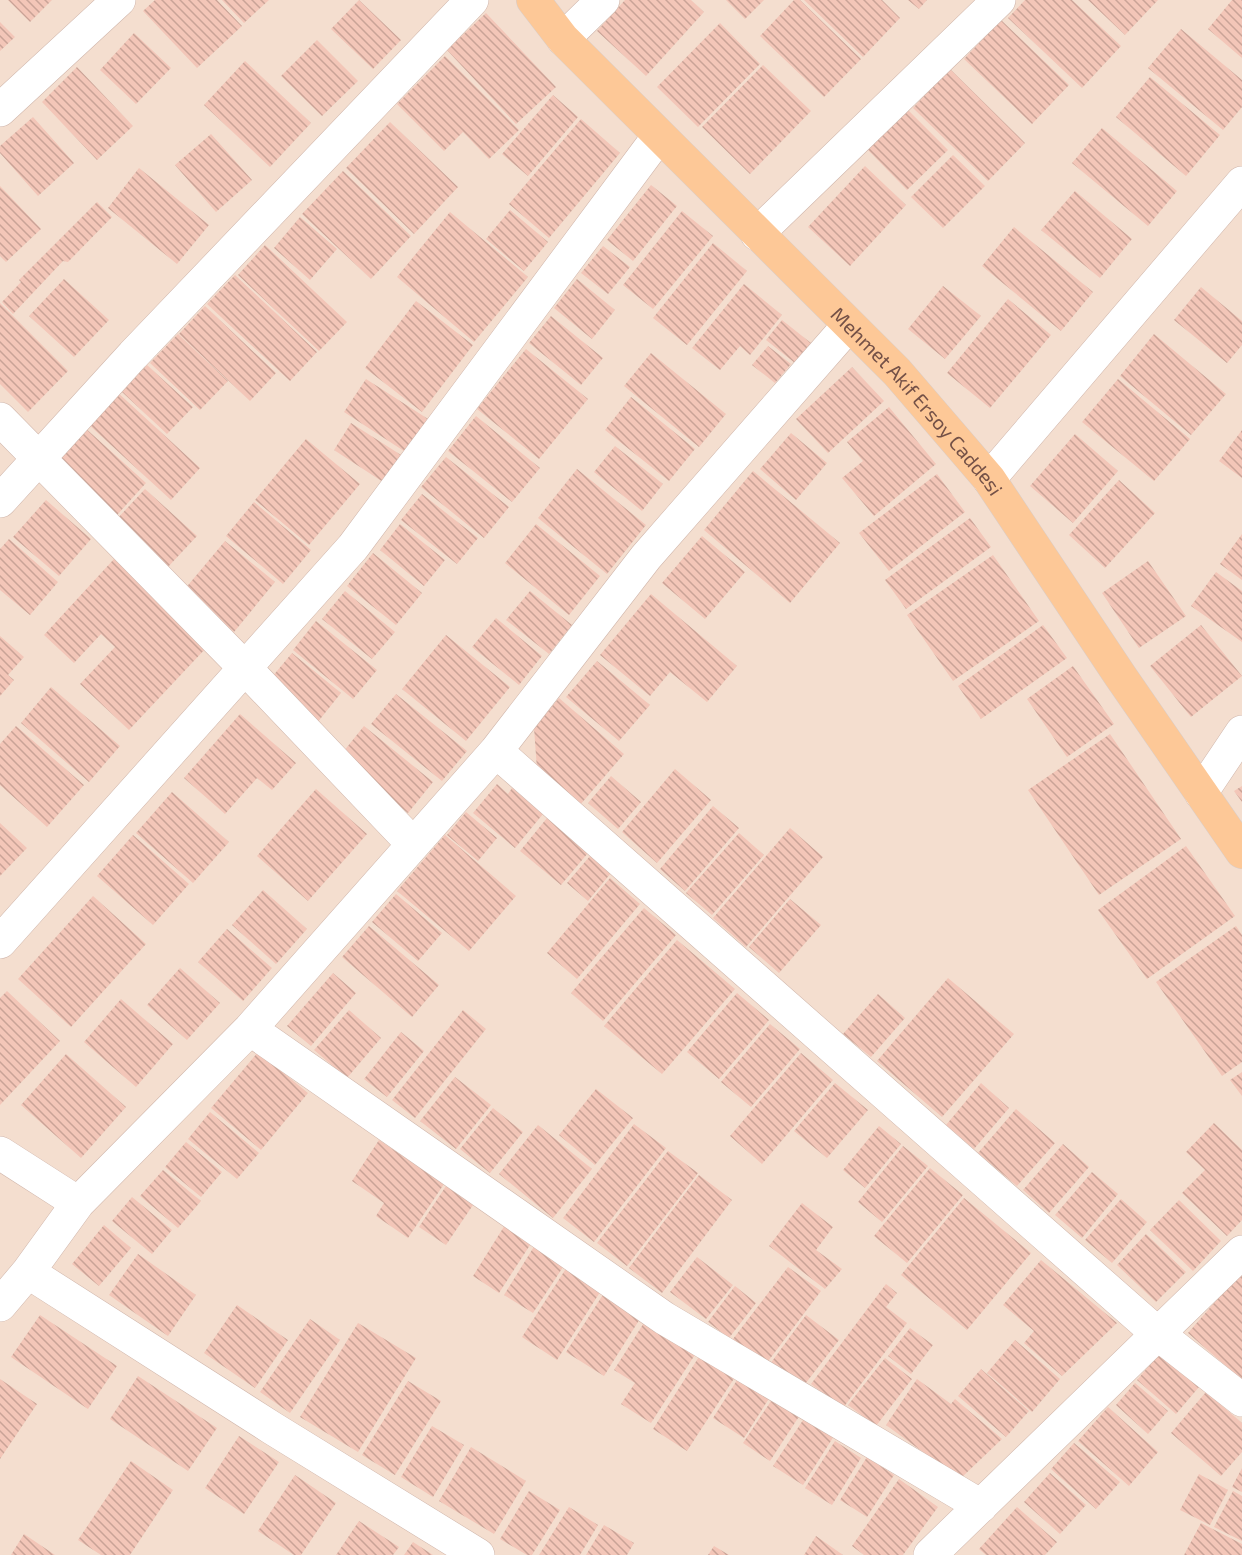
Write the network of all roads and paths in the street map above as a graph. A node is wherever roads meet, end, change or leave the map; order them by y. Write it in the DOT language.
graph roads {
  1 [pos="119,0"];
  2 [pos="472,0"];
  3 [pos="533,0"];
  4 [pos="603,0"];
  5 [pos="999,0"];
  6 [pos="563,39"];
  7 [pos="0,110"];
  8 [pos="659,136"];
  9 [pos="1242,183"];
  10 [pos="757,234"];
  11 [pos="849,325"];
  12 [pos="0,419"];
  13 [pos="38,459"];
  14 [pos="989,479"];
  15 [pos="0,501"];
  16 [pos="245,668"];
  17 [pos="1242,732"];
  18 [pos="496,751"];
  19 [pos="1201,793"];
  20 [pos="413,844"];
  21 [pos="1242,852"];
  22 [pos="0,942"];
  23 [pos="250,1029"];
  24 [pos="0,1153"];
  25 [pos="78,1203"];
  26 [pos="1242,1252"];
  27 [pos="28,1272"];
  28 [pos="0,1305"];
  29 [pos="1158,1334"];
  30 [pos="1242,1400"];
  31 [pos="981,1506"];
  32 [pos="478,1555"];
  33 [pos="930,1555"];
  1 -- 7 [label="street"];
  2 -- 13 [label="street"];
  3 -- 6 [label="main road, Mehmet Akif Ersoy Caddesi"];
  4 -- 6 [label="street"];
  5 -- 10 [label="street"];
  6 -- 8 [label="main road, Mehmet Akif Ersoy Caddesi"];
  8 -- 10 [label="main road, Mehmet Akif Ersoy Caddesi"];
  8 -- 16 [label="street"];
  9 -- 14 [label="street"];
  10 -- 11 [label="main road, Mehmet Akif Ersoy Caddesi"];
  11 -- 14 [label="main road, Mehmet Akif Ersoy Caddesi"];
  11 -- 18 [label="street"];
  12 -- 13 [label="street"];
  13 -- 15 [label="street"];
  13 -- 16 [label="street"];
  14 -- 19 [label="main road, Mehmet Akif Ersoy Caddesi"];
  16 -- 20 [label="street"];
  16 -- 22 [label="street"];
  17 -- 19 [label="street"];
  18 -- 20 [label="street"];
  18 -- 29 [label="street"];
  19 -- 21 [label="main road, Mehmet Akif Ersoy Caddesi"];
  20 -- 23 [label="street"];
  23 -- 25 [label="street"];
  23 -- 31 [label="street"];
  24 -- 25 [label="street"];
  25 -- 27 [label="street"];
  26 -- 29 [label="street"];
  27 -- 28 [label="street"];
  27 -- 32 [label="street"];
  29 -- 30 [label="street"];
  29 -- 31 [label="street"];
  31 -- 33 [label="street"];
}
